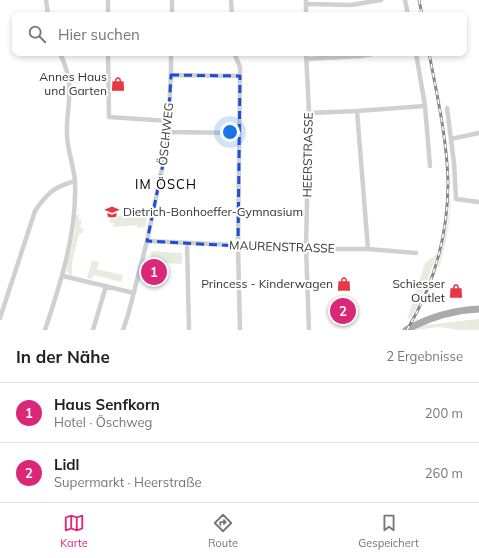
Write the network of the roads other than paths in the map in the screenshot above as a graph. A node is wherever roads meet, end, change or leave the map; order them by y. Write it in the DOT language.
graph roads {
  1 [pos="46,0"];
  2 [pos="108,0"];
  3 [pos="172,0"];
  4 [pos="231,0"];
  5 [pos="381,0"];
  6 [pos="405,0"];
  7 [pos="306,2"];
  8 [pos="48,12"];
  9 [pos="108,12"];
  10 [pos="172,12"];
  11 [pos="232,12"];
  12 [pos="407,12"];
  13 [pos="61,56"];
  14 [pos="108,56"];
  15 [pos="171,56"];
  16 [pos="235,56"];
  17 [pos="361,56"];
  18 [pos="417,56"];
  19 [pos="306,59"];
  20 [pos="171,75"];
  21 [pos="240,76"];
  22 [pos="425,106"];
  23 [pos="447,108"];
  24 [pos="357,111"];
  25 [pos="309,113"];
  26 [pos="169,121"];
  27 [pos="168,132"];
  28 [pos="240,133"];
  29 [pos="479,133"];
  30 [pos="451,139"];
  31 [pos="430,166"];
  32 [pos="75,181"];
  33 [pos="479,202"];
  34 [pos="147,241"];
  35 [pos="187,244"];
  36 [pos="238,246"];
  37 [pos="306,248"];
  38 [pos="368,249"];
  39 [pos="416,253"];
  40 [pos="63,276"];
  41 [pos="106,286"];
  42 [pos="134,294"];
  43 [pos="479,309"];
  44 [pos="0,318"];
  45 [pos="45,330"];
  46 [pos="93,330"];
  47 [pos="123,330"];
  48 [pos="189,330"];
  49 [pos="240,330"];
  50 [pos="309,330"];
  51 [pos="406,330"];
  1 -- 8 [label="street"];
  2 -- 9 [label="street"];
  3 -- 10 [label="street"];
  4 -- 11 [label="street"];
  5 -- 7 [label="street"];
  6 -- 12 [label="street"];
  13 -- 32 [label="street"];
  14 -- 26 [label="street"];
  15 -- 20 [label="street, ÖSCHWEG"];
  16 -- 21 [label="street"];
  17 -- 19 [label="street"];
  18 -- 22 [label="street"];
  19 -- 25 [label="street, HEERSTRASSE"];
  20 -- 21 [label="street"];
  20 -- 26 [label="street, ÖSCHWEG"];
  21 -- 28 [label="street"];
  22 -- 24 [label="street"];
  22 -- 31 [label="street"];
  23 -- 30 [label="street"];
  24 -- 25 [label="street"];
  24 -- 38 [label="street"];
  25 -- 37 [label="street, HEERSTRASSE"];
  26 -- 27 [label="street, ÖSCHWEG"];
  27 -- 28 [label="street"];
  27 -- 34 [label="street, ÖSCHWEG"];
  28 -- 36 [label="street"];
  29 -- 30 [label="street"];
  30 -- 33 [label="street"];
  32 -- 40 [label="street"];
  32 -- 44 [label="street"];
  34 -- 35 [label="street, MAURENSTRASSE"];
  34 -- 42 [label="street, ÖSCHWEG"];
  35 -- 36 [label="street, MAURENSTRASSE"];
  35 -- 48 [label="street"];
  36 -- 37 [label="street, MAURENSTRASSE"];
  36 -- 49 [label="street"];
  37 -- 38 [label="street, MAURENSTRASSE"];
  37 -- 50 [label="street, HEERSTRASSE"];
  38 -- 39 [label="street, MAURENSTRASSE"];
  40 -- 41 [label="street"];
  40 -- 45 [label="street"];
  41 -- 42 [label="street"];
  41 -- 46 [label="street"];
  42 -- 47 [label="street, ÖSCHWEG"];
  43 -- 51 [label="main road"];
}
